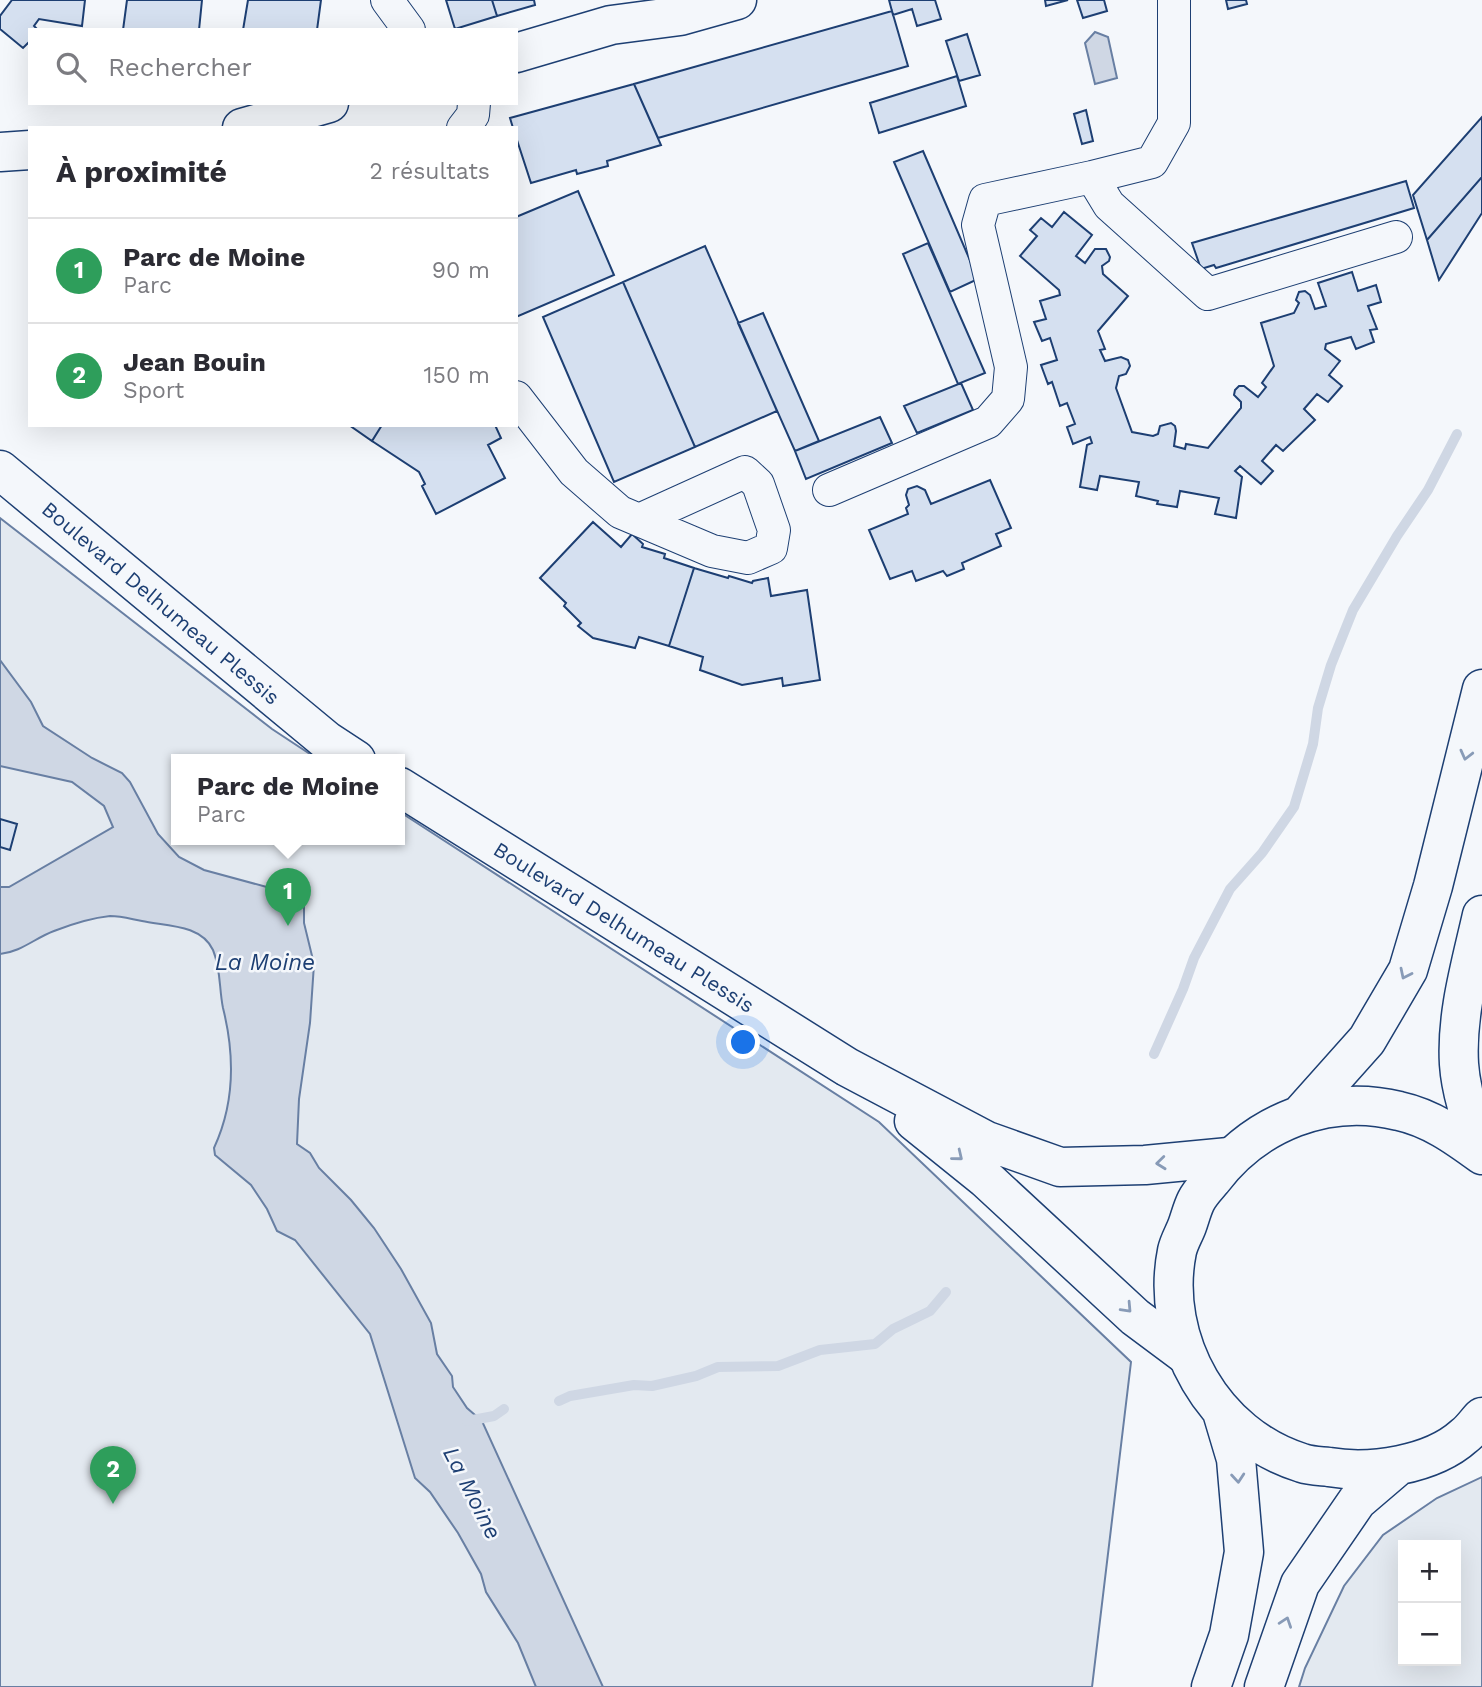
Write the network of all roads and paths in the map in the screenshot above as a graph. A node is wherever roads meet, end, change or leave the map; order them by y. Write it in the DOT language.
graph roads {
  1 [pos="387,0"];
  2 [pos="737,0"];
  3 [pos="1174,0"];
  4 [pos="677,8"];
  5 [pos="408,28"];
  6 [pos="518,52"];
  7 [pos="322,105"];
  8 [pos="474,105"];
  9 [pos="249,126"];
  10 [pos="465,126"];
  11 [pos="28,150"];
  12 [pos="0,152"];
  13 [pos="1092,177"];
  14 [pos="1396,237"];
  15 [pos="518,400"];
  16 [pos="0,457"];
  17 [pos="0,470"];
  18 [pos="829,490"];
  19 [pos="33,495"];
  20 [pos="639,520"];
  21 [pos="1482,689"];
  22 [pos="347,754"];
  23 [pos="405,790"];
  24 [pos="1482,915"];
  25 [pos="847,1067"];
  26 [pos="1301,1114"];
  27 [pos="1482,1154"];
  28 [pos="1229,1157"];
  29 [pos="1186,1355"];
  30 [pos="1222,1412"];
  31 [pos="1476,1430"];
  32 [pos="1398,1466"];
  33 [pos="1211,1687"];
  34 [pos="1264,1687"];
  1 -- 5 [label="street"];
  2 -- 4 [label="main road"];
  3 -- 13 [label="street"];
  4 -- 6 [label="main road"];
  7 -- 9 [label="main road"];
  8 -- 10 [label="street"];
  11 -- 12 [label="main road"];
  13 -- 14 [label="street"];
  13 -- 18 [label="street"];
  15 -- 20 [label="street"];
  16 -- 19 [label="main road, Boulevard Delhumeau Plessis"];
  17 -- 19 [label="main road, Boulevard Delhumeau Plessis"];
  19 -- 22 [label="main road, Boulevard Delhumeau Plessis"];
  21 -- 26 [label="main road, one-way"];
  23 -- 25 [label="main road, Boulevard Delhumeau Plessis"];
  24 -- 27 [label="main road"];
  28 -- 25 [label="main road, Boulevard Delhumeau Plessis, one-way"];
  25 -- 29 [label="main road, Boulevard Delhumeau Plessis, one-way"];
  26 -- 27 [label="main road"];
  26 -- 28 [label="main road"];
  28 -- 29 [label="main road"];
  29 -- 30 [label="main road"];
  30 -- 32 [label="main road"];
  30 -- 33 [label="main road, one-way"];
  31 -- 32 [label="main road"];
  34 -- 32 [label="main road, one-way"];
}
